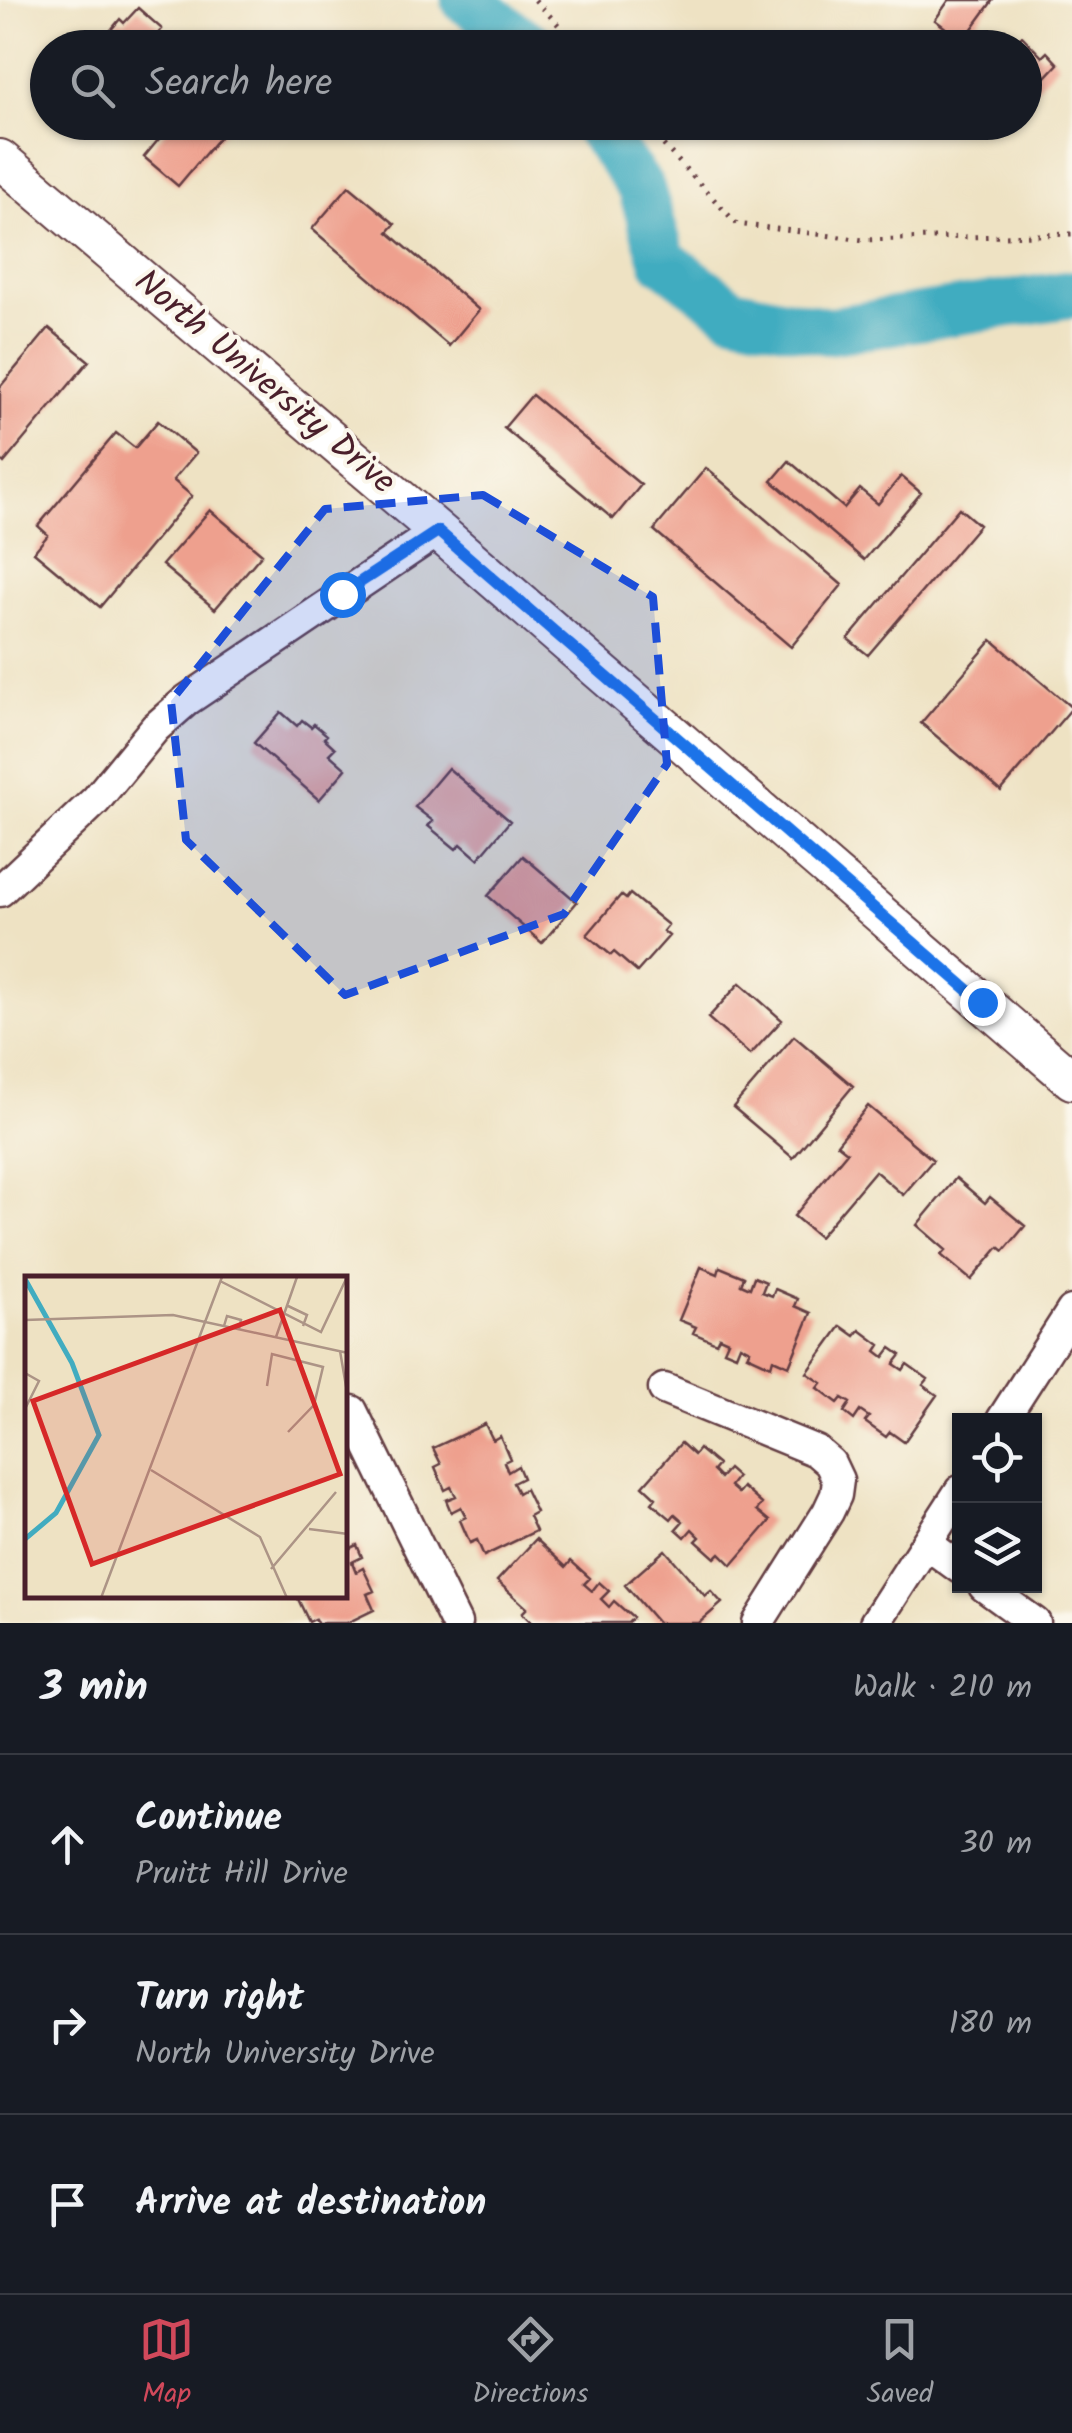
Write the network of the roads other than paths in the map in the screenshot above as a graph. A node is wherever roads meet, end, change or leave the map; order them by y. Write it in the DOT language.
graph roads {
  1 [pos="0,159"];
  2 [pos="438,531"];
  3 [pos="0,891"];
  4 [pos="1072,1080"];
  5 [pos="1072,1312"];
  6 [pos="1062,1350"];
  7 [pos="664,1389"];
  8 [pos="352,1411"];
  9 [pos="1008,1413"];
  10 [pos="952,1503"];
  11 [pos="927,1544"];
  12 [pos="952,1562"];
  13 [pos="994,1593"];
  14 [pos="762,1621"];
  15 [pos="456,1623"];
  16 [pos="875,1623"];
  17 [pos="1035,1623"];
  1 -- 2 [label="main road, North University Drive"];
  2 -- 3 [label="street"];
  2 -- 4 [label="main road, North University Drive"];
  5 -- 6 [label="street"];
  6 -- 9 [label="street"];
  7 -- 14 [label="street"];
  8 -- 15 [label="street"];
  10 -- 11 [label="street"];
  11 -- 12 [label="street"];
  11 -- 16 [label="street"];
  13 -- 17 [label="street"];
}
